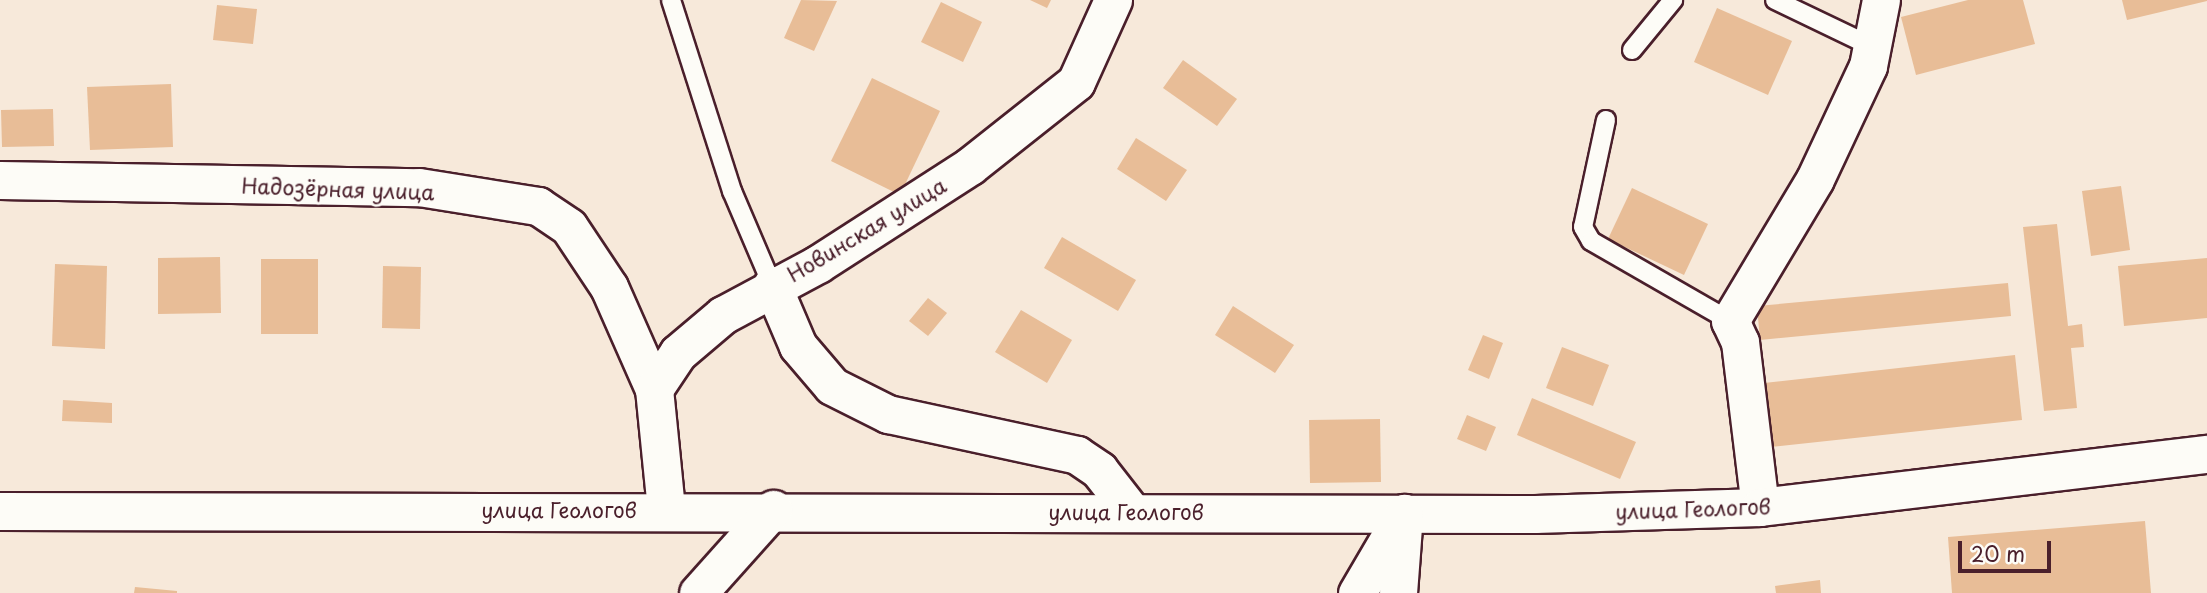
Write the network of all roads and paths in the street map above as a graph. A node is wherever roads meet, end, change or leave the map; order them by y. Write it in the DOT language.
graph roads {
  1 [pos="671,0"];
  2 [pos="1113,0"];
  3 [pos="1673,0"];
  4 [pos="1775,0"];
  5 [pos="1881,0"];
  6 [pos="1871,46"];
  7 [pos="1632,50"];
  8 [pos="1606,120"];
  9 [pos="0,180"];
  10 [pos="772,285"];
  11 [pos="1730,321"];
  12 [pos="654,389"];
  13 [pos="2207,454"];
  14 [pos="1760,507"];
  15 [pos="666,509"];
  16 [pos="773,509"];
  17 [pos="0,511"];
  18 [pos="1131,511"];
  19 [pos="1404,513"];
  20 [pos="698,593"];
  21 [pos="1357,593"];
  22 [pos="1398,593"];
  1 -- 10 [label="lane"];
  2 -- 10 [label="street, Новинская улица"];
  3 -- 7 [label="lane"];
  4 -- 6 [label="lane"];
  5 -- 6 [label="street"];
  6 -- 11 [label="street"];
  8 -- 11 [label="lane"];
  9 -- 12 [label="street, Надозёрная улица"];
  10 -- 12 [label="street, Новинская улица"];
  10 -- 18 [label="street"];
  11 -- 14 [label="street"];
  12 -- 15 [label="street"];
  13 -- 14 [label="street, улица Геологов"];
  14 -- 19 [label="street, улица Геологов"];
  15 -- 16 [label="street, улица Геологов"];
  15 -- 17 [label="street, улица Геологов"];
  16 -- 18 [label="street, улица Геологов"];
  16 -- 20 [label="street"];
  18 -- 19 [label="street, улица Геологов"];
  19 -- 21 [label="street"];
  19 -- 22 [label="street"];
}
